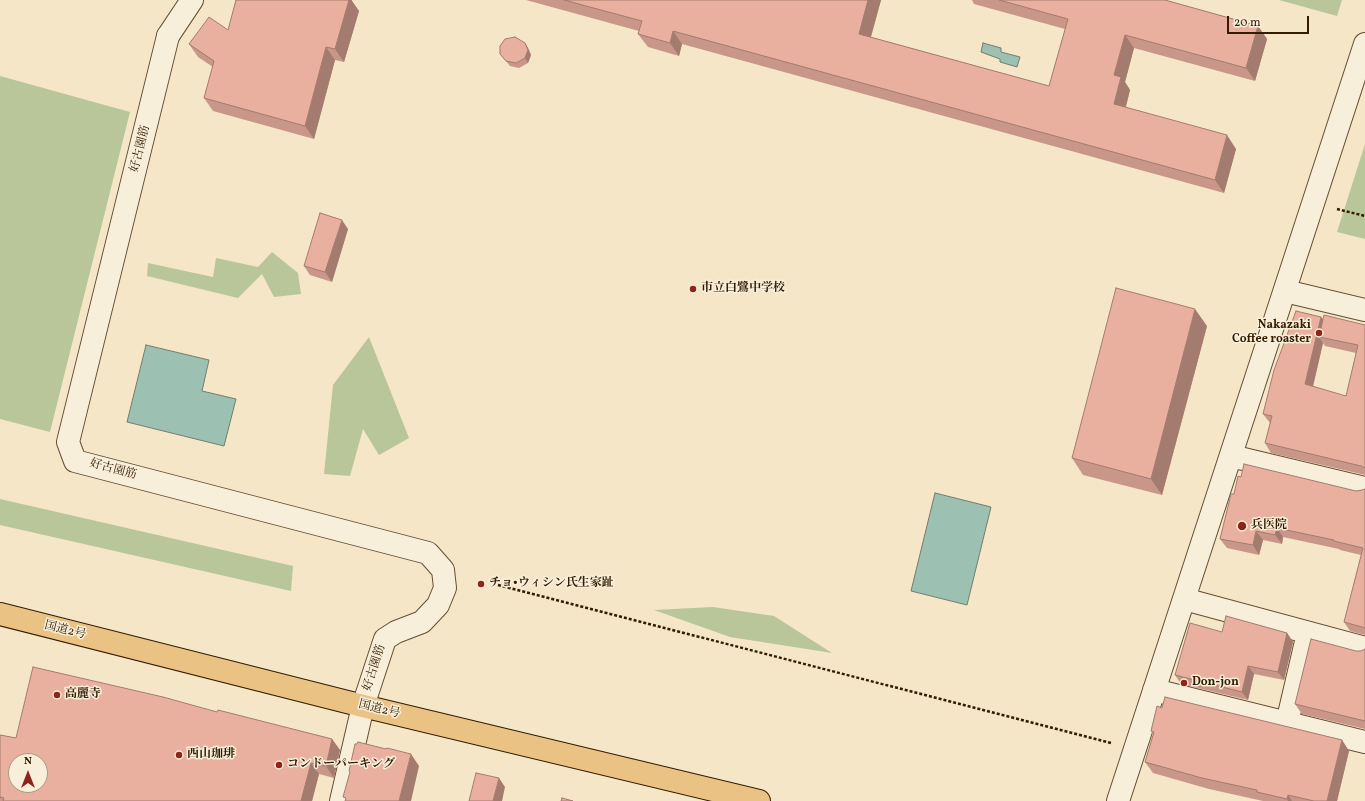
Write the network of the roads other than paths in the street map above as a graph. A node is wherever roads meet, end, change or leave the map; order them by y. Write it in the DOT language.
graph roads {
  1 [pos="192,0"];
  2 [pos="1365,44"];
  3 [pos="1284,291"];
  4 [pos="1365,310"];
  5 [pos="1230,456"];
  6 [pos="1365,488"];
  7 [pos="1184,599"];
  8 [pos="0,614"];
  9 [pos="1308,632"];
  10 [pos="1365,648"];
  11 [pos="1154,690"];
  12 [pos="363,706"];
  13 [pos="1287,723"];
  14 [pos="1365,742"];
  15 [pos="341,801"];
  16 [pos="759,801"];
  17 [pos="1118,801"];
  1 -- 12 [label="street, 好古園筋"];
  2 -- 3 [label="street"];
  3 -- 4 [label="street"];
  3 -- 5 [label="street"];
  5 -- 6 [label="street"];
  5 -- 7 [label="street"];
  7 -- 9 [label="street"];
  7 -- 11 [label="street"];
  8 -- 12 [label="highway, 国道2号"];
  9 -- 10 [label="street"];
  9 -- 13 [label="street"];
  11 -- 13 [label="street"];
  11 -- 17 [label="street"];
  12 -- 15 [label="street"];
  12 -- 16 [label="highway, 国道2号"];
  13 -- 14 [label="street"];
}
